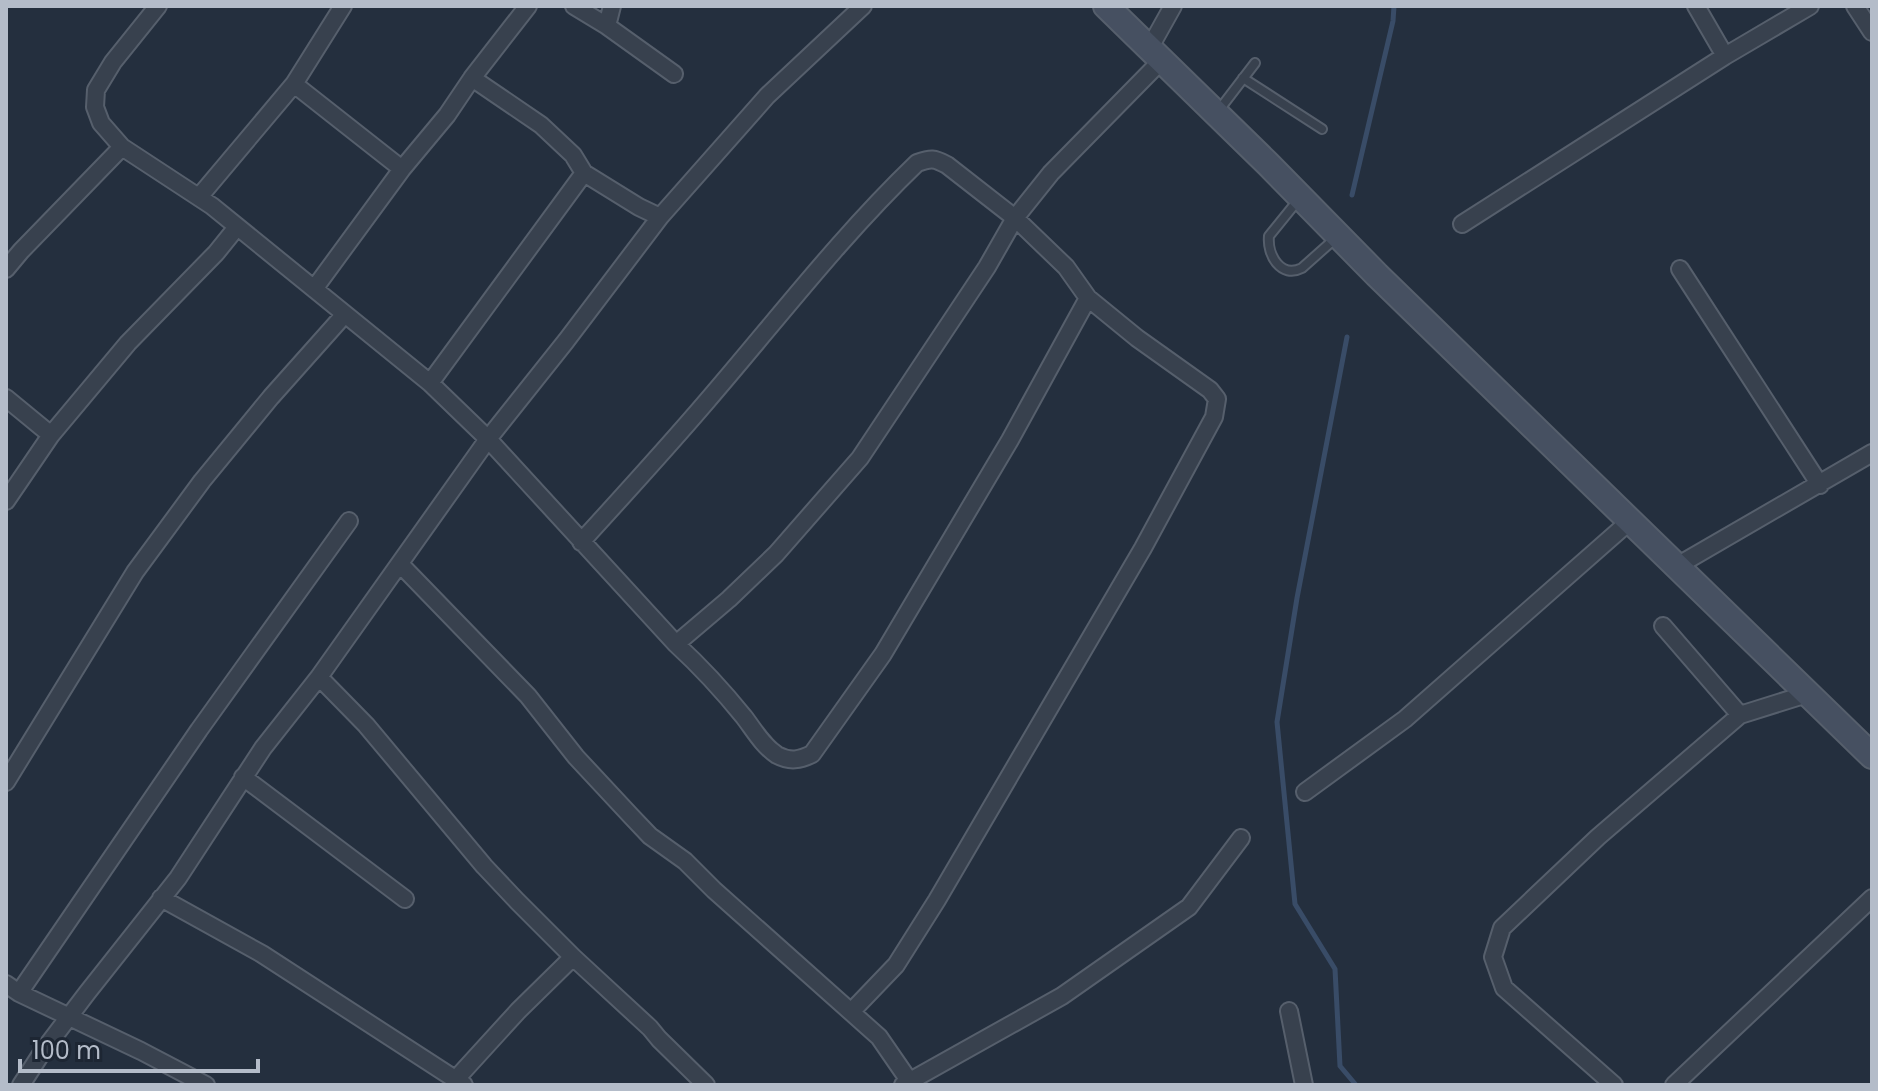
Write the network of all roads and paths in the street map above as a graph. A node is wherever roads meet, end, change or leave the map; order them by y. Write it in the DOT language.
graph roads {
  1 [pos="158,6"];
  2 [pos="343,6"];
  3 [pos="528,6"];
  4 [pos="574,6"];
  5 [pos="612,6"];
  6 [pos="863,6"];
  7 [pos="1106,6"];
  8 [pos="1173,6"];
  9 [pos="1696,6"];
  10 [pos="1810,6"];
  11 [pos="1855,6"];
  12 [pos="607,26"];
  13 [pos="1872,32"];
  14 [pos="1155,55"];
  15 [pos="1725,56"];
  16 [pos="1255,63"];
  17 [pos="674,74"];
  18 [pos="472,78"];
  19 [pos="1243,78"];
  20 [pos="294,84"];
  21 [pos="1216,114"];
  22 [pos="1322,129"];
  23 [pos="122,147"];
  24 [pos="402,169"];
  25 [pos="584,173"];
  26 [pos="199,197"];
  27 [pos="1300,197"];
  28 [pos="660,217"];
  29 [pos="1015,218"];
  30 [pos="1462,224"];
  31 [pos="237,227"];
  32 [pos="1338,235"];
  33 [pos="6,269"];
  34 [pos="1680,269"];
  35 [pos="314,289"];
  36 [pos="1088,298"];
  37 [pos="345,314"];
  38 [pos="430,383"];
  39 [pos="6,398"];
  40 [pos="51,435"];
  41 [pos="488,439"];
  42 [pos="1872,453"];
  43 [pos="1820,485"];
  44 [pos="6,501"];
  45 [pos="349,521"];
  46 [pos="1630,521"];
  47 [pos="581,542"];
  48 [pos="400,564"];
  49 [pos="1677,566"];
  50 [pos="1663,626"];
  51 [pos="676,644"];
  52 [pos="319,677"];
  53 [pos="1807,694"];
  54 [pos="1740,715"];
  55 [pos="1872,756"];
  56 [pos="243,777"];
  57 [pos="6,782"];
  58 [pos="1305,792"];
  59 [pos="1241,838"];
  60 [pos="161,898"];
  61 [pos="1872,898"];
  62 [pos="405,899"];
  63 [pos="573,957"];
  64 [pos="13,988"];
  65 [pos="1289,1011"];
  66 [pos="851,1012"];
  67 [pos="69,1017"];
  68 [pos="460,1082"];
  69 [pos="906,1084"];
  70 [pos="21,1085"];
  71 [pos="206,1085"];
  72 [pos="706,1085"];
  73 [pos="1304,1085"];
  74 [pos="1614,1085"];
  75 [pos="1674,1085"];
  1 -- 23 [label="street"];
  2 -- 20 [label="street"];
  3 -- 18 [label="street"];
  4 -- 12 [label="street"];
  5 -- 12 [label="street"];
  6 -- 28 [label="street"];
  7 -- 14 [label="main road"];
  8 -- 14 [label="street"];
  9 -- 15 [label="street"];
  10 -- 15 [label="street"];
  11 -- 13 [label="street"];
  12 -- 17 [label="street"];
  14 -- 21 [label="main road"];
  14 -- 29 [label="street"];
  15 -- 30 [label="street"];
  16 -- 19 [label="lane"];
  18 -- 24 [label="street"];
  18 -- 25 [label="street"];
  19 -- 21 [label="lane"];
  19 -- 22 [label="lane"];
  20 -- 24 [label="street"];
  20 -- 26 [label="street"];
  21 -- 27 [label="main road"];
  23 -- 26 [label="street"];
  23 -- 33 [label="street"];
  24 -- 35 [label="street"];
  25 -- 28 [label="street"];
  25 -- 38 [label="street"];
  26 -- 31 [label="street"];
  27 -- 32 [label="main road"];
  27 -- 32 [label="lane"];
  28 -- 41 [label="street"];
  29 -- 36 [label="street"];
  29 -- 47 [label="street"];
  29 -- 51 [label="street"];
  31 -- 35 [label="street"];
  31 -- 40 [label="street"];
  32 -- 46 [label="main road"];
  34 -- 43 [label="street"];
  35 -- 37 [label="street"];
  36 -- 51 [label="street"];
  36 -- 66 [label="street"];
  37 -- 38 [label="street"];
  37 -- 57 [label="street"];
  38 -- 41 [label="street"];
  39 -- 40 [label="street"];
  40 -- 44 [label="street"];
  41 -- 47 [label="street"];
  41 -- 48 [label="street"];
  42 -- 43 [label="street"];
  43 -- 49 [label="street"];
  45 -- 64 [label="street"];
  46 -- 49 [label="main road"];
  46 -- 58 [label="street"];
  47 -- 51 [label="street"];
  48 -- 52 [label="street"];
  48 -- 66 [label="street"];
  49 -- 53 [label="main road"];
  50 -- 54 [label="street"];
  52 -- 56 [label="street"];
  52 -- 63 [label="street"];
  53 -- 54 [label="street"];
  53 -- 55 [label="main road"];
  54 -- 74 [label="street"];
  56 -- 60 [label="street"];
  56 -- 62 [label="street"];
  59 -- 69 [label="street"];
  60 -- 67 [label="street"];
  60 -- 68 [label="street"];
  61 -- 75 [label="street"];
  63 -- 68 [label="street"];
  63 -- 72 [label="street"];
  64 -- 67 [label="street"];
  65 -- 73 [label="street"];
  66 -- 69 [label="street"];
  67 -- 70 [label="street"];
  67 -- 71 [label="street"];
}
